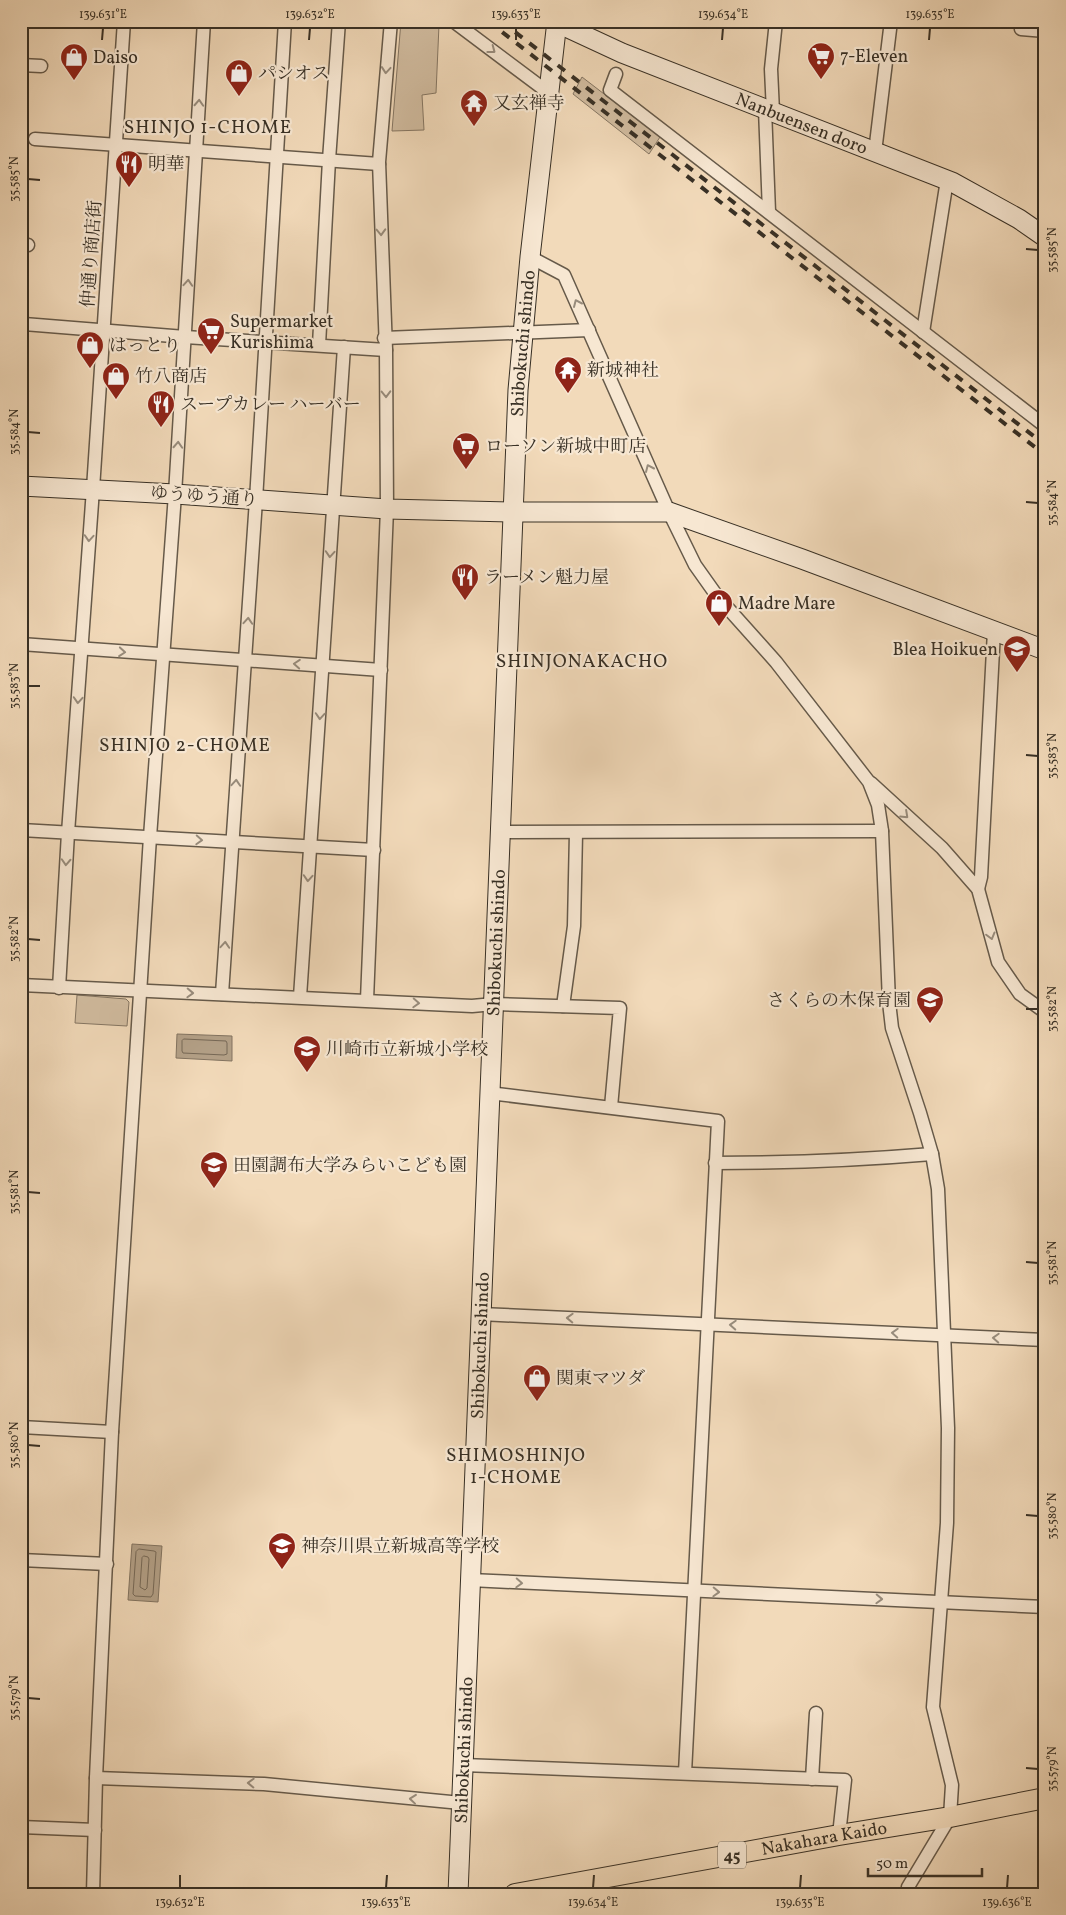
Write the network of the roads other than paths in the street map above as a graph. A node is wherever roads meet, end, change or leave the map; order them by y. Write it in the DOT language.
graph roads {
  1 [pos="124,21"];
  2 [pos="204,21"];
  3 [pos="285,21"];
  4 [pos="339,21"];
  5 [pos="390,21"];
  6 [pos="453,21"];
  7 [pos="776,21"];
  8 [pos="891,21"];
  9 [pos="1024,21"];
  10 [pos="556,22"];
  11 [pos="1045,31"];
  12 [pos="21,64"];
  13 [pos="41,66"];
  14 [pos="616,74"];
  15 [pos="549,93"];
  16 [pos="769,111"];
  17 [pos="35,139"];
  18 [pos="116,144"];
  19 [pos="196,150"];
  20 [pos="875,152"];
  21 [pos="276,156"];
  22 [pos="329,160"];
  23 [pos="379,164"];
  24 [pos="947,180"];
  25 [pos="769,212"];
  26 [pos="1045,237"];
  27 [pos="530,257"];
  28 [pos="24,324"];
  29 [pos="103,330"];
  30 [pos="589,330"];
  31 [pos="523,332"];
  32 [pos="923,332"];
  33 [pos="185,337"];
  34 [pos="266,342"];
  35 [pos="385,344"];
  36 [pos="319,345"];
  37 [pos="344,347"];
  38 [pos="1045,426"];
  39 [pos="21,486"];
  40 [pos="93,489"];
  41 [pos="175,494"];
  42 [pos="256,500"];
  43 [pos="333,505"];
  44 [pos="387,509"];
  45 [pos="514,512"];
  46 [pos="669,512"];
  47 [pos="994,631"];
  48 [pos="21,644"];
  49 [pos="81,649"];
  50 [pos="1045,650"];
  51 [pos="163,656"];
  52 [pos="245,661"];
  53 [pos="323,666"];
  54 [pos="381,670"];
  55 [pos="869,782"];
  56 [pos="21,830"];
  57 [pos="882,831"];
  58 [pos="501,832"];
  59 [pos="576,832"];
  60 [pos="68,833"];
  61 [pos="150,838"];
  62 [pos="232,842"];
  63 [pos="310,846"];
  64 [pos="374,850"];
  65 [pos="978,888"];
  66 [pos="21,985"];
  67 [pos="59,988"];
  68 [pos="141,991"];
  69 [pos="222,994"];
  70 [pos="300,997"];
  71 [pos="367,1000"];
  72 [pos="494,1004"];
  73 [pos="563,1006"];
  74 [pos="1045,1012"];
  75 [pos="489,1093"];
  76 [pos="611,1107"];
  77 [pos="932,1154"];
  78 [pos="715,1163"];
  79 [pos="480,1314"];
  80 [pos="707,1324"];
  81 [pos="944,1335"];
  82 [pos="1045,1340"];
  83 [pos="21,1427"];
  84 [pos="112,1432"];
  85 [pos="21,1560"];
  86 [pos="107,1564"];
  87 [pos="470,1580"];
  88 [pos="695,1591"];
  89 [pos="941,1601"];
  90 [pos="1045,1607"];
  91 [pos="816,1712"];
  92 [pos="463,1765"];
  93 [pos="685,1773"];
  94 [pos="96,1778"];
  95 [pos="812,1779"];
  96 [pos="1045,1798"];
  97 [pos="461,1803"];
  98 [pos="950,1817"];
  99 [pos="21,1827"];
  100 [pos="95,1830"];
  101 [pos="839,1835"];
  102 [pos="93,1894"];
  103 [pos="458,1894"];
  104 [pos="515,1894"];
  105 [pos="907,1894"];
  1 -- 18 [label="street, 仲通り商店街"];
  19 -- 2 [label="street, one-way"];
  3 -- 21 [label="street"];
  4 -- 22 [label="street"];
  5 -- 23 [label="street, one-way"];
  6 -- 15 [label="street, one-way"];
  7 -- 16 [label="street"];
  8 -- 20 [label="street"];
  9 -- 11 [label="street"];
  10 -- 15 [label="street, Shibokuchi shindo"];
  10 -- 16 [label="street, Nanbuensen doro"];
  12 -- 13 [label="street"];
  14 -- 25 [label="street"];
  15 -- 27 [label="street, Shibokuchi shindo"];
  16 -- 20 [label="street, Nanbuensen doro"];
  16 -- 25 [label="street"];
  17 -- 18 [label="street"];
  18 -- 19 [label="street"];
  18 -- 29 [label="street, 仲通り商店街"];
  19 -- 21 [label="street"];
  33 -- 19 [label="street, one-way"];
  20 -- 24 [label="street, Nanbuensen doro"];
  21 -- 22 [label="street"];
  21 -- 34 [label="street"];
  22 -- 23 [label="street"];
  22 -- 36 [label="street"];
  23 -- 35 [label="street, one-way"];
  24 -- 26 [label="street, Nanbuensen doro"];
  24 -- 32 [label="street"];
  25 -- 32 [label="street"];
  30 -- 27 [label="street, one-way"];
  27 -- 31 [label="street, Shibokuchi shindo"];
  28 -- 29 [label="street"];
  29 -- 33 [label="street"];
  29 -- 40 [label="street, 仲通り商店街"];
  30 -- 31 [label="street"];
  46 -- 30 [label="street, one-way"];
  31 -- 35 [label="street"];
  31 -- 45 [label="street, Shibokuchi shindo"];
  32 -- 38 [label="street"];
  33 -- 34 [label="street"];
  41 -- 33 [label="street, one-way"];
  34 -- 36 [label="street"];
  34 -- 42 [label="street"];
  35 -- 37 [label="street"];
  35 -- 44 [label="street, one-way"];
  36 -- 37 [label="street"];
  37 -- 43 [label="street"];
  39 -- 40 [label="street, ゆうゆう通り"];
  40 -- 41 [label="street, ゆうゆう通り"];
  40 -- 49 [label="street, 仲通り商店街, one-way"];
  41 -- 42 [label="street, ゆうゆう通り"];
  41 -- 51 [label="street"];
  42 -- 43 [label="street, ゆうゆう通り"];
  52 -- 42 [label="street, one-way"];
  43 -- 44 [label="street, ゆうゆう通り"];
  43 -- 53 [label="street, one-way"];
  44 -- 45 [label="street, ゆうゆう通り"];
  44 -- 54 [label="street"];
  45 -- 46 [label="street, ゆうゆう通り"];
  45 -- 58 [label="street, Shibokuchi shindo"];
  46 -- 47 [label="street, ゆうゆう通り"];
  46 -- 55 [label="street"];
  47 -- 50 [label="street, ゆうゆう通り"];
  47 -- 65 [label="street"];
  48 -- 49 [label="street"];
  49 -- 51 [label="street, one-way"];
  49 -- 60 [label="street, 仲通り商店街, one-way"];
  51 -- 52 [label="street"];
  51 -- 61 [label="street"];
  53 -- 52 [label="street, one-way"];
  62 -- 52 [label="street, one-way"];
  53 -- 54 [label="street"];
  53 -- 63 [label="street, one-way"];
  54 -- 64 [label="street"];
  55 -- 57 [label="street"];
  55 -- 65 [label="street, one-way"];
  56 -- 60 [label="street"];
  57 -- 59 [label="street"];
  57 -- 77 [label="street"];
  58 -- 59 [label="street"];
  58 -- 72 [label="street, Shibokuchi shindo"];
  59 -- 73 [label="street"];
  60 -- 61 [label="street"];
  60 -- 67 [label="street, 仲通り商店街, one-way"];
  61 -- 62 [label="street, one-way"];
  61 -- 68 [label="street"];
  62 -- 63 [label="street"];
  69 -- 62 [label="street, one-way"];
  63 -- 64 [label="street"];
  63 -- 70 [label="street, one-way"];
  64 -- 71 [label="street"];
  65 -- 74 [label="street, one-way"];
  66 -- 67 [label="street"];
  67 -- 68 [label="street"];
  68 -- 69 [label="street, one-way"];
  68 -- 84 [label="street"];
  69 -- 70 [label="street"];
  70 -- 71 [label="street"];
  71 -- 72 [label="street, one-way"];
  72 -- 73 [label="street"];
  72 -- 75 [label="street, Shibokuchi shindo"];
  73 -- 76 [label="street"];
  75 -- 76 [label="street"];
  75 -- 79 [label="street, Shibokuchi shindo"];
  76 -- 78 [label="street"];
  77 -- 78 [label="street"];
  77 -- 81 [label="street"];
  78 -- 80 [label="street"];
  80 -- 79 [label="street, one-way"];
  79 -- 87 [label="street, Shibokuchi shindo"];
  81 -- 80 [label="street, one-way"];
  80 -- 88 [label="street"];
  82 -- 81 [label="street, one-way"];
  81 -- 89 [label="street"];
  83 -- 84 [label="street"];
  84 -- 86 [label="street"];
  85 -- 86 [label="street"];
  86 -- 94 [label="street"];
  87 -- 88 [label="street, one-way"];
  87 -- 92 [label="street, Shibokuchi shindo"];
  88 -- 89 [label="street, one-way"];
  88 -- 93 [label="street"];
  89 -- 90 [label="street"];
  89 -- 98 [label="street"];
  91 -- 95 [label="street"];
  92 -- 93 [label="street"];
  92 -- 97 [label="street, Shibokuchi shindo"];
  93 -- 95 [label="street"];
  97 -- 94 [label="street, one-way"];
  94 -- 100 [label="street"];
  95 -- 101 [label="street"];
  96 -- 98 [label="main road, Nakahara Kaido / 45"];
  97 -- 103 [label="street, Shibokuchi shindo"];
  98 -- 101 [label="main road, Nakahara Kaido / 45"];
  98 -- 105 [label="street"];
  99 -- 100 [label="street"];
  100 -- 102 [label="street"];
  101 -- 104 [label="main road, Nakahara Kaido / 45"];
}
